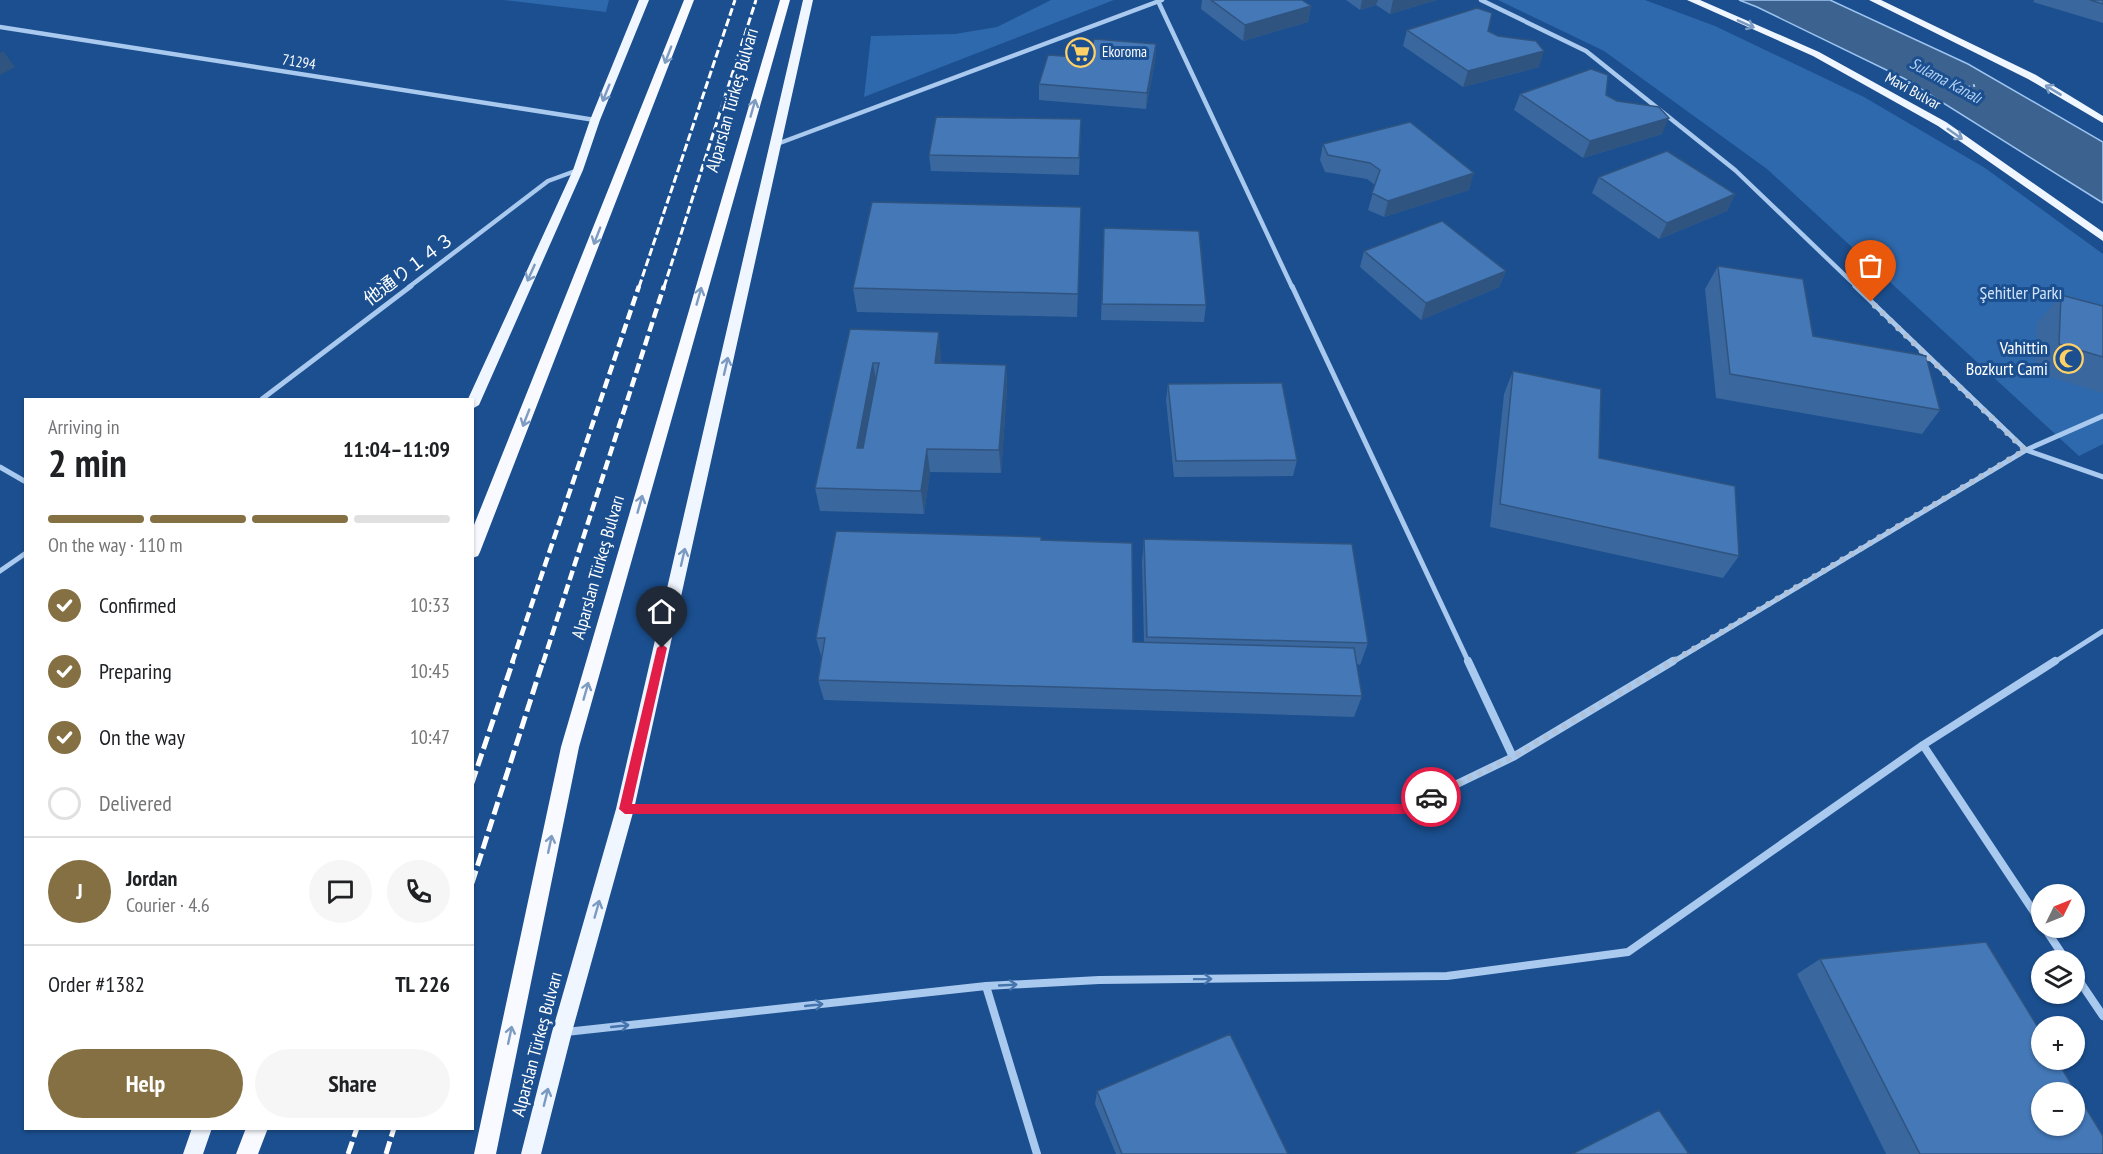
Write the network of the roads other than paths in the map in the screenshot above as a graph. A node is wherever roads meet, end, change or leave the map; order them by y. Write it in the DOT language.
graph roads {
  1 [pos="644,0"];
  2 [pos="689,0"];
  3 [pos="785,0"];
  4 [pos="808,0"];
  5 [pos="1481,0"];
  6 [pos="1692,0"];
  7 [pos="1874,0"];
  8 [pos="1160,1"];
  9 [pos="0,27"];
  10 [pos="595,120"];
  11 [pos="2103,120"];
  12 [pos="777,144"];
  13 [pos="578,170"];
  14 [pos="2103,237"];
  15 [pos="263,398"];
  16 [pos="474,401"];
  17 [pos="2103,416"];
  18 [pos="2025,450"];
  19 [pos="0,467"];
  20 [pos="2103,477"];
  21 [pos="24,481"];
  22 [pos="474,547"];
  23 [pos="24,554"];
  24 [pos="0,571"];
  25 [pos="2103,630"];
  26 [pos="1923,745"];
  27 [pos="1513,757"];
  28 [pos="625,809"];
  29 [pos="2031,907"];
  30 [pos="986,986"];
  31 [pos="2085,989"];
  32 [pos="2103,1016"];
  33 [pos="562,1032"];
  34 [pos="201,1130"];
  35 [pos="256,1130"];
  36 [pos="193,1154"];
  37 [pos="247,1154"];
  38 [pos="484,1154"];
  39 [pos="531,1154"];
  40 [pos="1037,1154"];
  1 -- 10 [label="main road, one-way"];
  2 -- 22 [label="highway, one-way"];
  38 -- 3 [label="highway, Alparslan Türkeş Bulvarı, one-way"];
  4 -- 12 [label="main road, Alparslan Türkeş Bulvarı"];
  5 -- 18 [label="street"];
  6 -- 14 [label="main road, Mavi Bulvar, one-way"];
  11 -- 7 [label="main road, one-way"];
  8 -- 12 [label="street"];
  8 -- 27 [label="street"];
  9 -- 10 [label="street, 71294"];
  10 -- 13 [label="main road"];
  28 -- 12 [label="main road, Alparslan Türkeş Bulvarı, one-way"];
  13 -- 15 [label="street, 他通り１４３"];
  13 -- 16 [label="main road, one-way"];
  17 -- 18 [label="street"];
  18 -- 20 [label="street"];
  18 -- 27 [label="street"];
  19 -- 21 [label="street"];
  23 -- 24 [label="street"];
  25 -- 26 [label="street"];
  26 -- 29 [label="street"];
  30 -- 26 [label="street, one-way"];
  27 -- 28 [label="street"];
  33 -- 28 [label="main road, Alparslan Türkeş Bulvarı, one-way"];
  33 -- 30 [label="street, one-way"];
  30 -- 40 [label="street"];
  31 -- 32 [label="street"];
  39 -- 33 [label="main road, Alparslan Türkeş Bulvarı, one-way"];
  34 -- 36 [label="main road"];
  35 -- 37 [label="highway"];
}
